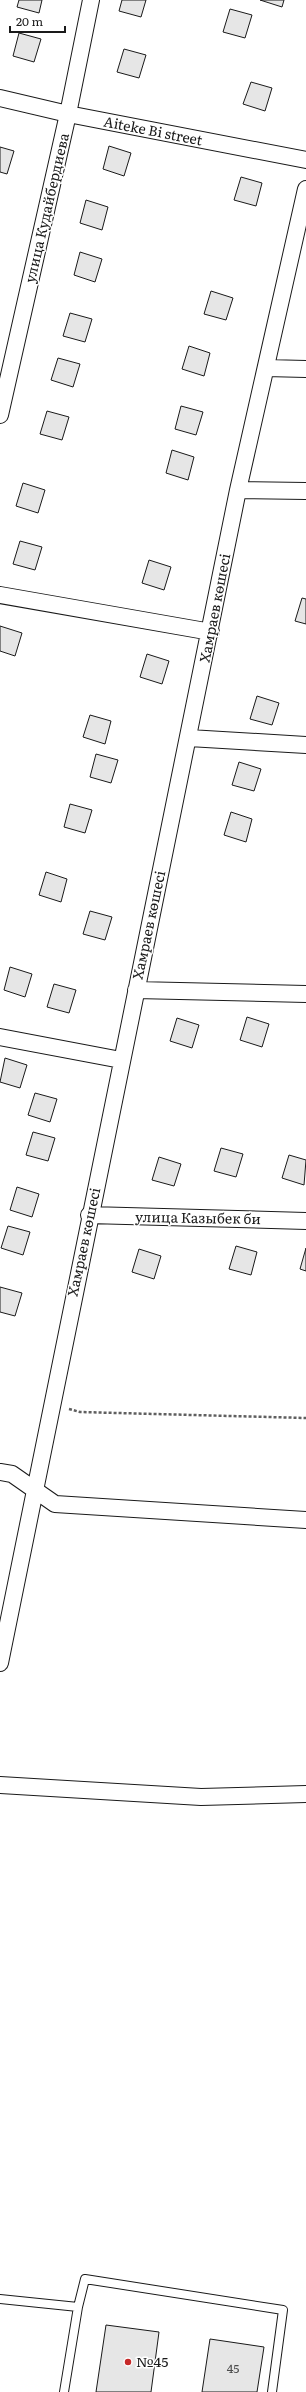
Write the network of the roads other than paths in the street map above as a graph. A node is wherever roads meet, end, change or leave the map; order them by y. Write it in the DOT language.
graph roads {
  1 [pos="91,0"];
  2 [pos="0,98"];
  3 [pos="68,114"];
  4 [pos="306,160"];
  5 [pos="306,189"];
  6 [pos="266,368"];
  7 [pos="306,369"];
  8 [pos="0,415"];
  9 [pos="238,490"];
  10 [pos="306,491"];
  11 [pos="0,595"];
  12 [pos="211,632"];
  13 [pos="188,738"];
  14 [pos="306,745"];
  15 [pos="136,990"];
  16 [pos="306,994"];
  17 [pos="0,1037"];
  18 [pos="121,1060"];
  19 [pos="90,1215"];
  20 [pos="306,1221"];
  21 [pos="0,1472"];
  22 [pos="33,1490"];
  23 [pos="306,1520"];
  24 [pos="0,1662"];
  25 [pos="0,1785"];
  26 [pos="306,1794"];
  27 [pos="0,2300"];
  28 [pos="78,2307"];
  29 [pos="64,2392"];
  30 [pos="272,2392"];
  1 -- 3 [label="street, улица Кудайбердиева"];
  2 -- 3 [label="street, Aiteke Bi street"];
  3 -- 4 [label="street, Aiteke Bi street"];
  3 -- 8 [label="street, улица Кудайбердиева"];
  5 -- 6 [label="street, Хамраев көшесі"];
  6 -- 7 [label="street"];
  6 -- 9 [label="street, Хамраев көшесі"];
  9 -- 10 [label="street"];
  9 -- 12 [label="street, Хамраев көшесі"];
  11 -- 12 [label="street"];
  12 -- 13 [label="street, Хамраев көшесі"];
  13 -- 14 [label="street"];
  13 -- 15 [label="street, Хамраев көшесі"];
  15 -- 16 [label="street"];
  15 -- 18 [label="street, Хамраев көшесі"];
  17 -- 18 [label="street"];
  18 -- 19 [label="street, Хамраев көшесі"];
  19 -- 20 [label="street, улица Казыбек би"];
  19 -- 22 [label="street, Хамраев көшесі"];
  21 -- 22 [label="street"];
  22 -- 23 [label="street"];
  22 -- 24 [label="street, Хамраев көшесі"];
  25 -- 26 [label="street"];
  27 -- 28 [label="lane"];
  28 -- 29 [label="lane"];
  28 -- 30 [label="lane"];
}
